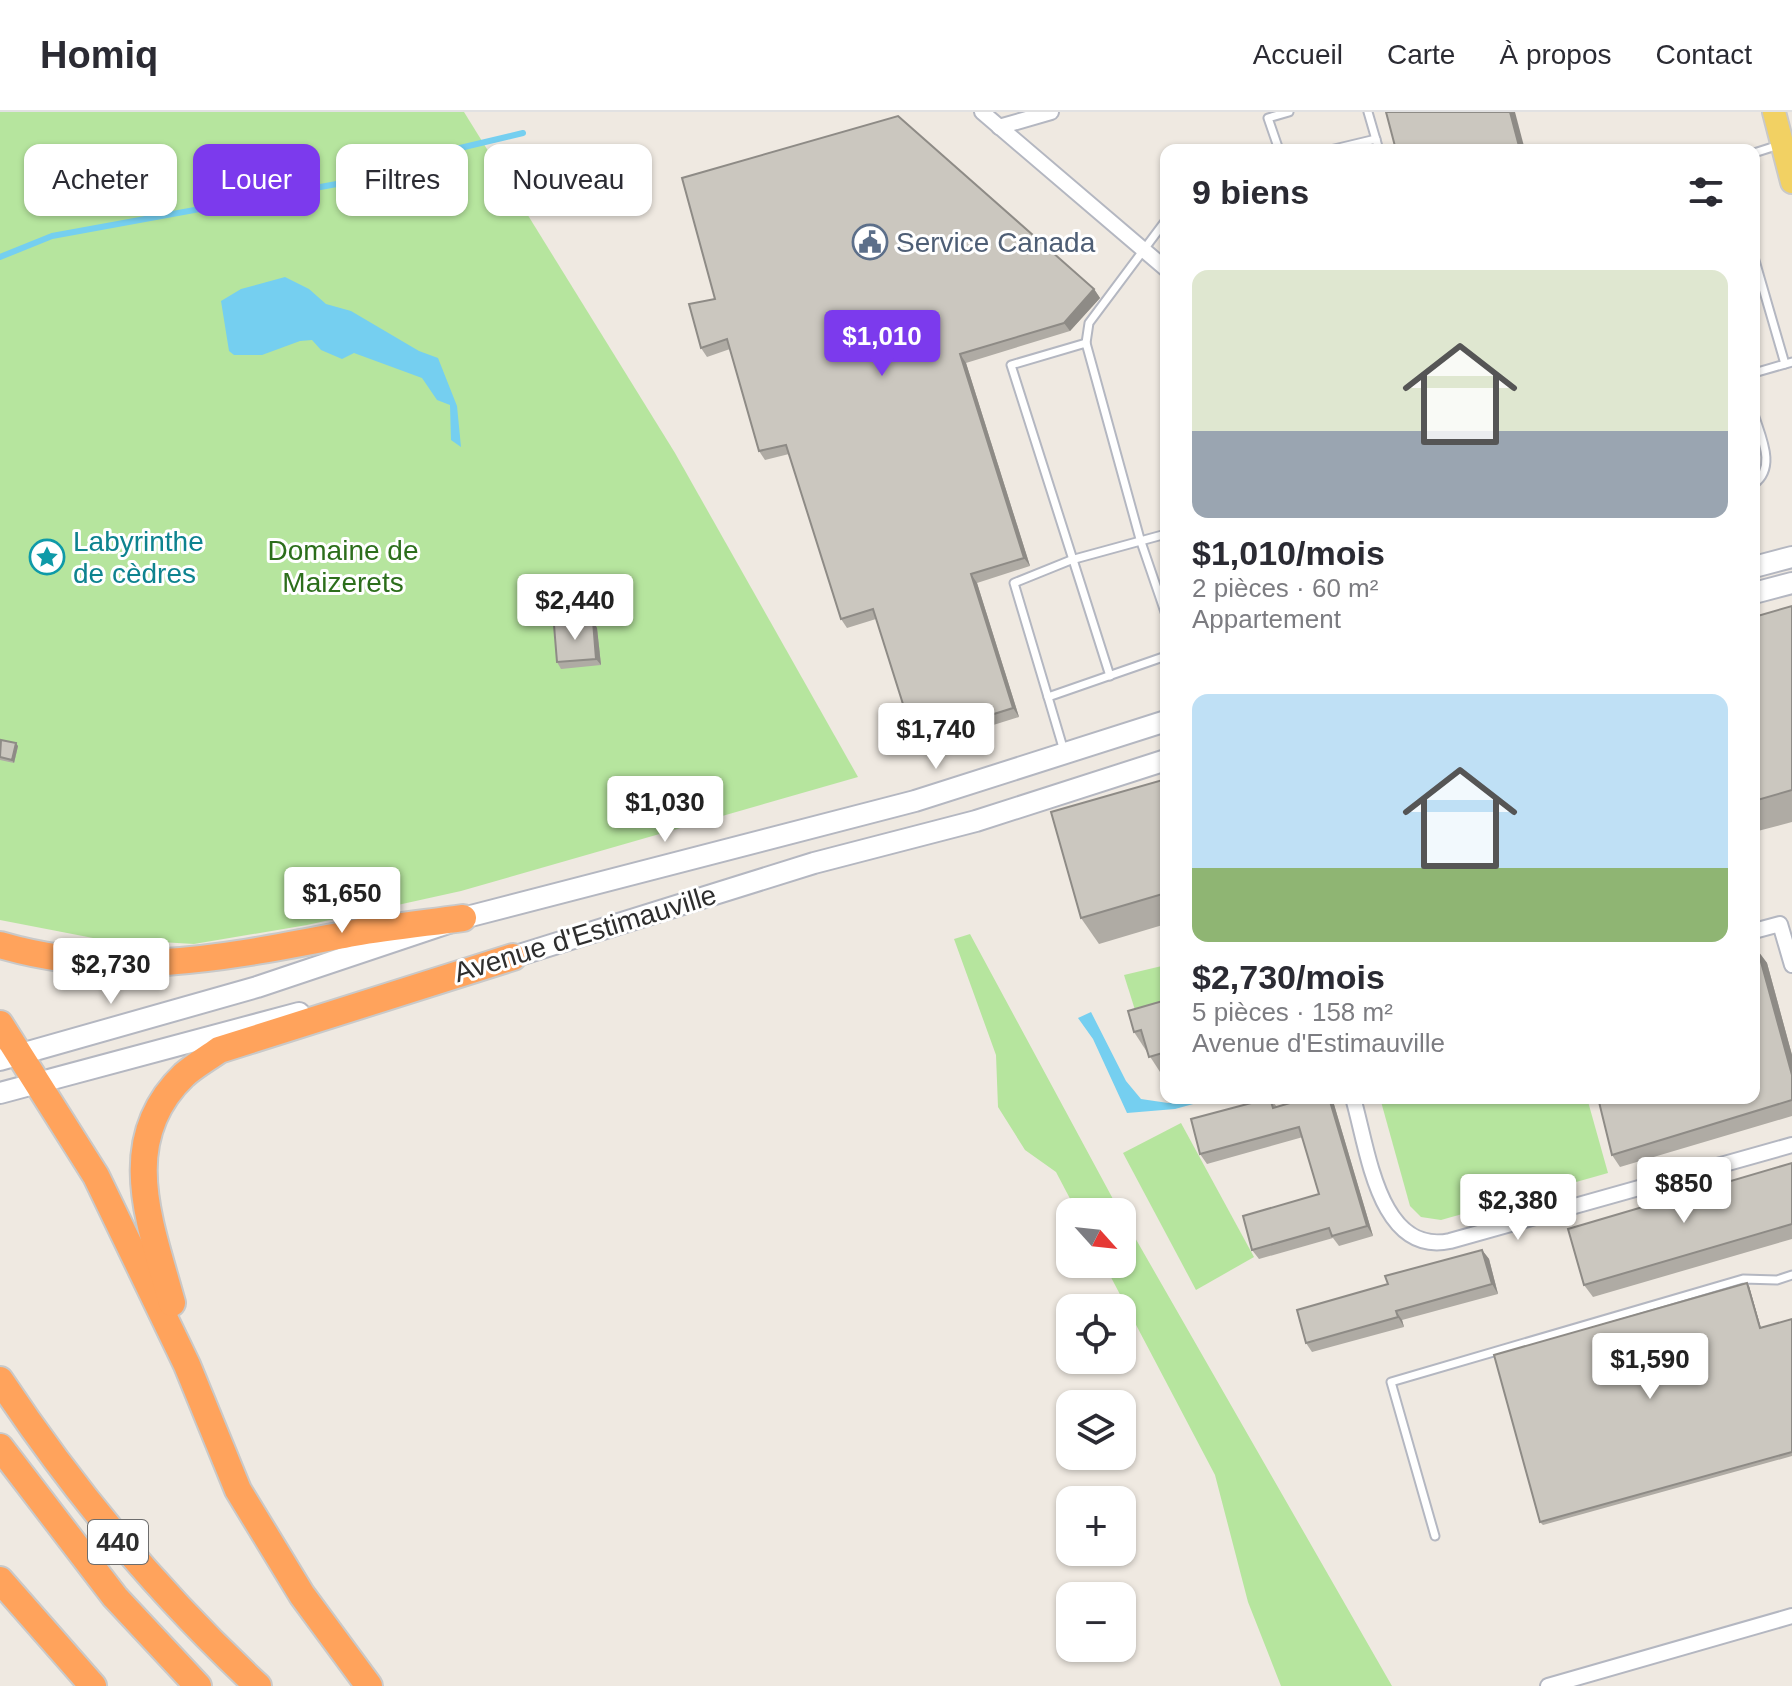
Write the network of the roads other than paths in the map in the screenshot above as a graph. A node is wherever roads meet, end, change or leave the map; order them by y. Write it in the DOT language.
graph roads {
  1 [pos="982,112"];
  2 [pos="1051,112"];
  3 [pos="1289,112"];
  4 [pos="1368,112"];
  5 [pos="1774,112"];
  6 [pos="999,127"];
  7 [pos="1376,139"];
  8 [pos="1277,144"];
  9 [pos="1355,144"];
  10 [pos="1377,144"];
  11 [pos="1782,144"];
  12 [pos="1760,151"];
  13 [pos="1792,182"];
  14 [pos="1160,229"];
  15 [pos="1145,251"];
  16 [pos="1160,264"];
  17 [pos="1760,275"];
  18 [pos="1086,343"];
  19 [pos="1789,363"];
  20 [pos="1760,371"];
  21 [pos="1760,435"];
  22 [pos="1760,480"];
  23 [pos="1160,535"];
  24 [pos="1140,539"];
  25 [pos="1792,557"];
  26 [pos="1071,560"];
  27 [pos="1760,565"];
  28 [pos="1792,583"];
  29 [pos="1760,591"];
  30 [pos="1160,597"];
  31 [pos="1160,658"];
  32 [pos="1110,676"];
  33 [pos="1048,697"];
  34 [pos="1160,723"];
  35 [pos="1064,753"];
  36 [pos="1160,762"];
  37 [pos="463,918"];
  38 [pos="1760,929"];
  39 [pos="0,945"];
  40 [pos="513,957"];
  41 [pos="1792,965"];
  42 [pos="0,1024"];
  43 [pos="11,1057"];
  44 [pos="39,1083"];
  45 [pos="0,1093"];
  46 [pos="1355,1104"];
  47 [pos="1792,1145"];
  48 [pos="1792,1275"];
  49 [pos="187,1365"];
  50 [pos="0,1380"];
  51 [pos="0,1447"];
  52 [pos="1435,1536"];
  53 [pos="0,1580"];
  54 [pos="1792,1616"];
  55 [pos="93,1686"];
  56 [pos="198,1686"];
  57 [pos="258,1686"];
  58 [pos="369,1686"];
  59 [pos="1548,1686"];
  1 -- 6 [label="street"];
  2 -- 6 [label="street"];
  3 -- 8 [label="lane"];
  4 -- 7 [label="lane"];
  5 -- 11 [label="main road"];
  6 -- 15 [label="street"];
  7 -- 9 [label="lane"];
  7 -- 10 [label="lane"];
  11 -- 12 [label="lane"];
  11 -- 13 [label="main road"];
  14 -- 15 [label="lane"];
  15 -- 16 [label="street"];
  15 -- 18 [label="lane"];
  17 -- 19 [label="lane"];
  18 -- 24 [label="lane"];
  18 -- 26 [label="lane"];
  19 -- 20 [label="lane"];
  21 -- 22 [label="lane"];
  23 -- 24 [label="lane"];
  24 -- 26 [label="lane"];
  24 -- 30 [label="lane"];
  25 -- 27 [label="main road"];
  26 -- 32 [label="lane"];
  26 -- 33 [label="lane"];
  28 -- 29 [label="main road"];
  31 -- 32 [label="lane"];
  32 -- 33 [label="lane"];
  33 -- 35 [label="lane"];
  34 -- 35 [label="main road, Avenue d'Estimauville"];
  35 -- 37 [label="main road, Avenue d'Estimauville"];
  36 -- 40 [label="main road, Avenue d'Estimauville"];
  37 -- 39 [label="highway"];
  37 -- 43 [label="main road, Avenue d'Estimauville"];
  38 -- 41 [label="street"];
  40 -- 44 [label="main road, Avenue d'Estimauville"];
  40 -- 49 [label="highway"];
  42 -- 43 [label="highway"];
  43 -- 44 [label="highway"];
  44 -- 45 [label="main road, Avenue d'Estimauville"];
  44 -- 49 [label="highway"];
  46 -- 47 [label="street"];
  48 -- 52 [label="lane"];
  49 -- 58 [label="highway"];
  50 -- 57 [label="highway, 440"];
  51 -- 56 [label="highway, 440"];
  53 -- 55 [label="highway"];
  54 -- 59 [label="street"];
}
